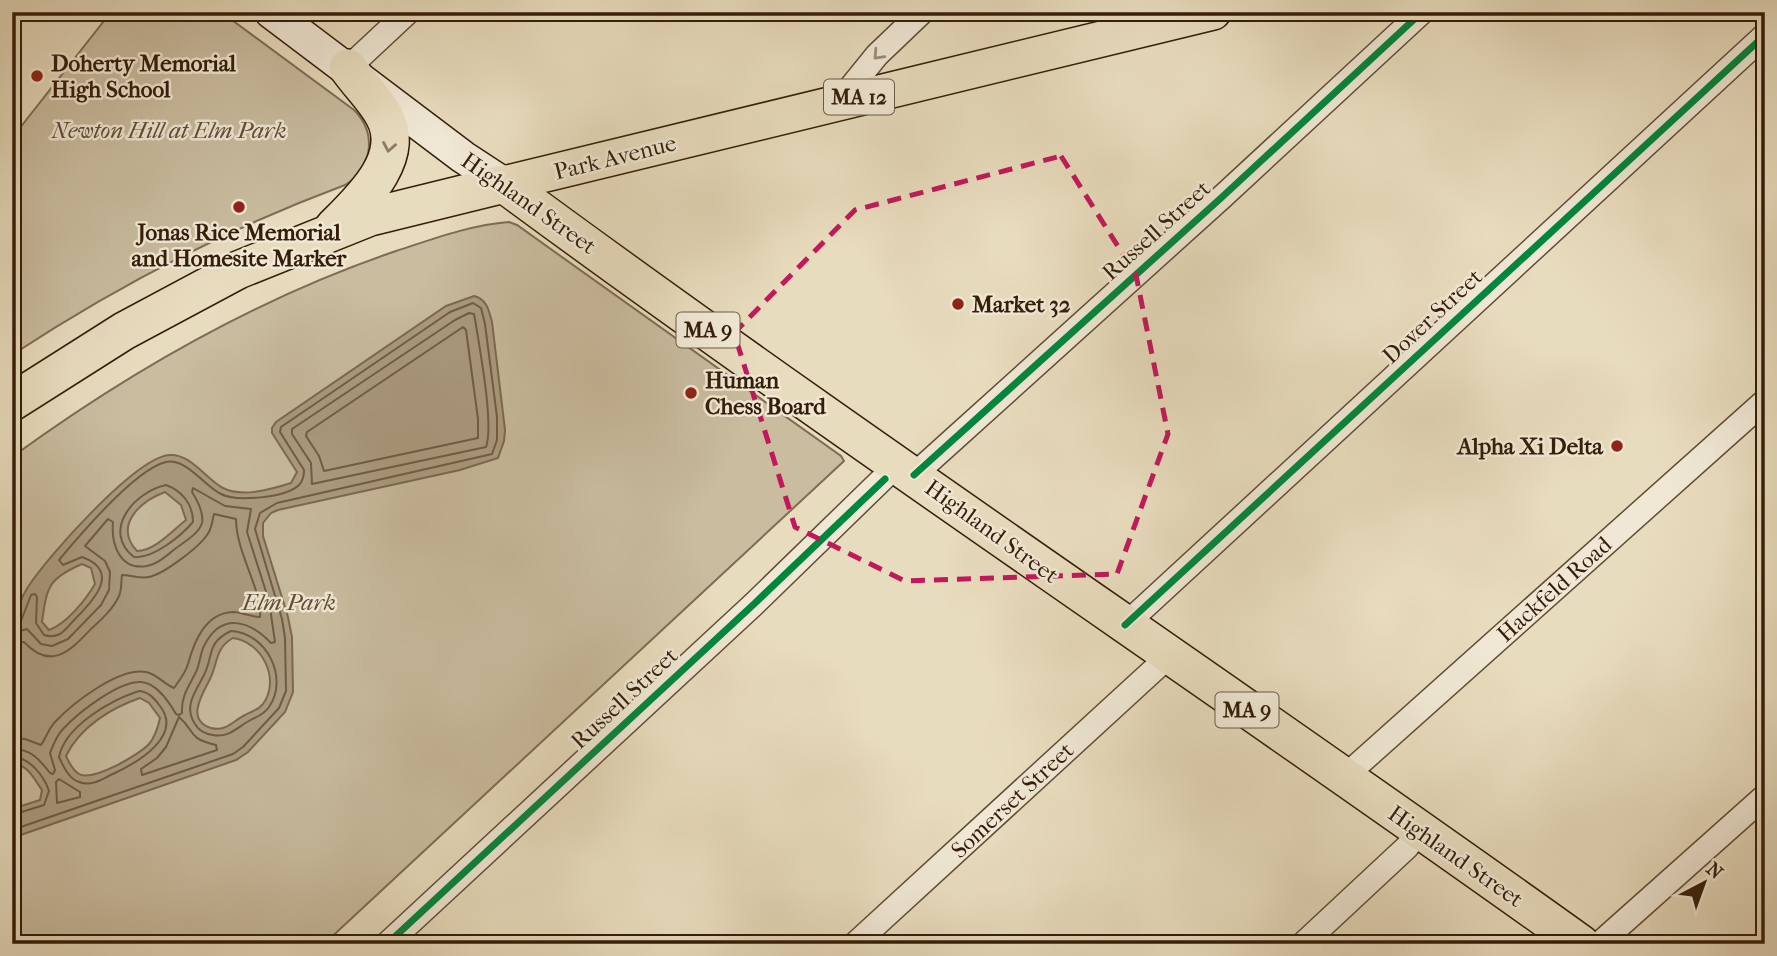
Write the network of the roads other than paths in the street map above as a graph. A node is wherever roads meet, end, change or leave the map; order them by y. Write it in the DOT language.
graph roads {
  1 [pos="271,12"];
  2 [pos="408,12"];
  3 [pos="922,12"];
  4 [pos="1213,12"];
  5 [pos="1422,12"];
  6 [pos="1765,35"];
  7 [pos="348,68"];
  8 [pos="839,102"];
  9 [pos="504,184"];
  10 [pos="329,233"];
  11 [pos="1765,401"];
  12 [pos="12,402"];
  13 [pos="906,470"];
  14 [pos="1125,625"];
  15 [pos="1170,656"];
  16 [pos="1343,778"];
  17 [pos="1765,796"];
  18 [pos="1421,829"];
  19 [pos="387,944"];
  20 [pos="856,944"];
  21 [pos="1303,944"];
  22 [pos="1581,944"];
  23 [pos="1599,944"];
  1 -- 7 [label="main road, Highland Street"];
  2 -- 7 [label="street"];
  3 -- 8 [label="street, one-way"];
  4 -- 8 [label="main road, Park Avenue / MA 12"];
  5 -- 13 [label="street, Russell Street"];
  6 -- 14 [label="street, Dover Street"];
  7 -- 9 [label="main road, Highland Street"];
  7 -- 10 [label="highway, one-way"];
  8 -- 9 [label="main road, Park Avenue / MA 12"];
  9 -- 10 [label="highway, Park Avenue"];
  9 -- 13 [label="highway, Highland Street / MA 9"];
  10 -- 12 [label="highway, Park Avenue"];
  11 -- 16 [label="street, Hackfeld Road"];
  13 -- 14 [label="highway, Highland Street / MA 9"];
  13 -- 19 [label="street, Russell Street"];
  14 -- 15 [label="highway, Highland Street / MA 9"];
  15 -- 16 [label="highway, Highland Street / MA 9"];
  15 -- 20 [label="street, Somerset Street"];
  16 -- 18 [label="highway, Highland Street / MA 9"];
  17 -- 23 [label="street"];
  18 -- 21 [label="street"];
  18 -- 22 [label="highway, Highland Street / MA 9"];
}
